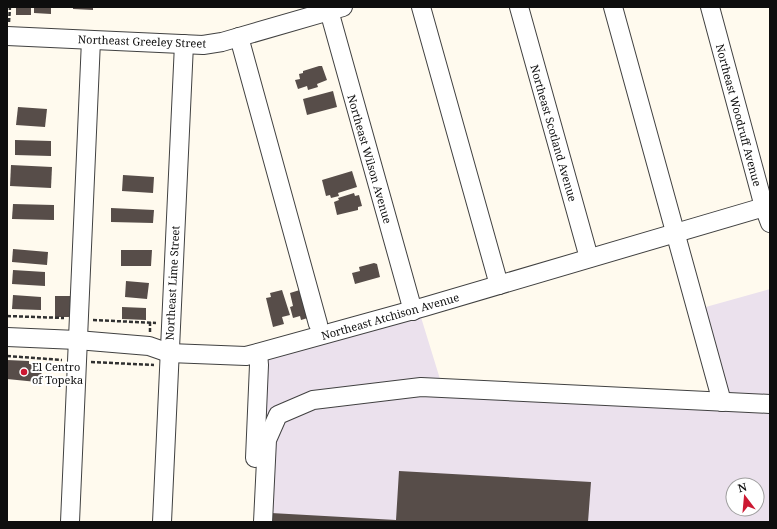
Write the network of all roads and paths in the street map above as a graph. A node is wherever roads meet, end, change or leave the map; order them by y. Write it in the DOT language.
graph roads {
  1 [pos="10,7"];
  2 [pos="421,7"];
  3 [pos="519,7"];
  4 [pos="612,7"];
  5 [pos="710,7"];
  6 [pos="333,8"];
  7 [pos="8,29"];
  8 [pos="239,37"];
  9 [pos="91,40"];
  10 [pos="184,44"];
  11 [pos="767,215"];
  12 [pos="674,233"];
  13 [pos="589,258"];
  14 [pos="499,285"];
  15 [pos="413,311"];
  16 [pos="318,324"];
  17 [pos="7,337"];
  18 [pos="77,340"];
  19 [pos="169,353"];
  20 [pos="258,353"];
  21 [pos="722,402"];
  22 [pos="770,404"];
  23 [pos="70,522"];
  24 [pos="162,522"];
  25 [pos="251,522"];
  26 [pos="263,522"];
  1 -- 7 [label="path"];
  2 -- 14 [label="street"];
  3 -- 13 [label="street, Northeast Scotland Avenue"];
  4 -- 12 [label="street"];
  5 -- 11 [label="street, Northeast Woodruff Avenue"];
  6 -- 8 [label="street, Northeast Greeley Street"];
  6 -- 15 [label="street, Northeast Wilson Avenue"];
  7 -- 9 [label="street, Northeast Greeley Street"];
  8 -- 10 [label="street, Northeast Greeley Street"];
  8 -- 16 [label="street"];
  9 -- 10 [label="street, Northeast Greeley Street"];
  9 -- 18 [label="street"];
  10 -- 19 [label="street, Northeast Lime Street"];
  11 -- 12 [label="street, Northeast Atchison Avenue"];
  12 -- 13 [label="street, Northeast Atchison Avenue"];
  12 -- 21 [label="street"];
  13 -- 14 [label="street, Northeast Atchison Avenue"];
  14 -- 15 [label="street, Northeast Atchison Avenue"];
  15 -- 20 [label="street, Northeast Atchison Avenue"];
  17 -- 18 [label="street, Northeast Atchison Avenue"];
  18 -- 19 [label="street, Northeast Atchison Avenue"];
  18 -- 23 [label="street"];
  19 -- 20 [label="street, Northeast Atchison Avenue"];
  19 -- 24 [label="street, Northeast Lime Street"];
  20 -- 25 [label="street"];
  21 -- 22 [label="street"];
  21 -- 26 [label="street"];
}
